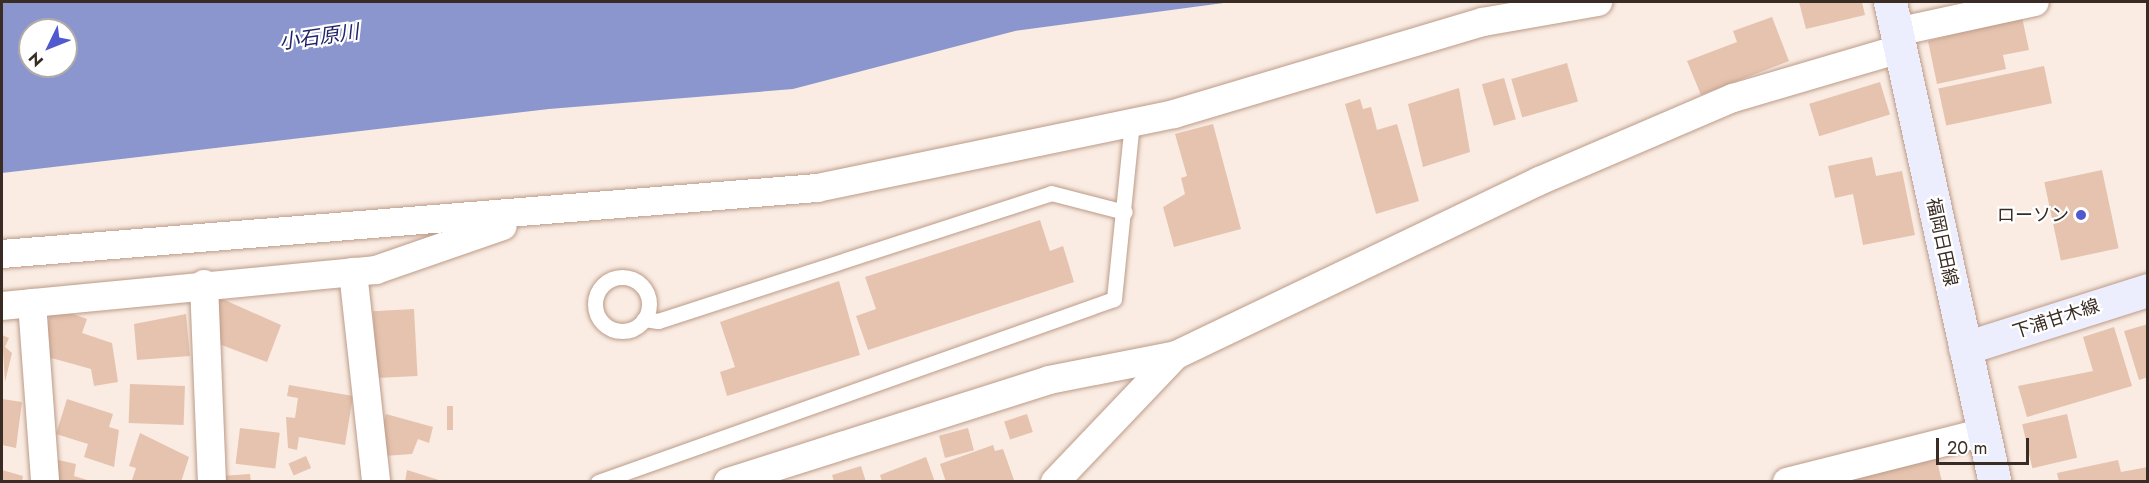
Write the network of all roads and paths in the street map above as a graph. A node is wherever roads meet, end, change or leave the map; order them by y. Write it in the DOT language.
graph roads {
  1 [pos="1598,2"];
  2 [pos="2035,2"];
  3 [pos="1895,27"];
  4 [pos="1132,122"];
  5 [pos="542,212"];
  6 [pos="1125,212"];
  7 [pos="2,254"];
  8 [pos="353,272"];
  9 [pos="204,284"];
  10 [pos="2148,290"];
  11 [pos="32,303"];
  12 [pos="2,306"];
  13 [pos="644,319"];
  14 [pos="1965,348"];
  15 [pos="1176,355"];
  16 [pos="1984,432"];
  17 [pos="45,482"];
  18 [pos="212,482"];
  19 [pos="376,482"];
  20 [pos="598,482"];
  21 [pos="728,482"];
  22 [pos="1055,482"];
  23 [pos="1787,482"];
  24 [pos="1995,482"];
  1 -- 4 [label="street"];
  2 -- 3 [label="street"];
  3 -- 14 [label="main road, 福岡日田線"];
  3 -- 15 [label="street"];
  4 -- 5 [label="street"];
  4 -- 6 [label="lane"];
  5 -- 7 [label="street"];
  5 -- 8 [label="street"];
  6 -- 13 [label="lane"];
  6 -- 20 [label="lane"];
  8 -- 9 [label="street"];
  8 -- 19 [label="street"];
  9 -- 11 [label="street"];
  9 -- 18 [label="street"];
  10 -- 14 [label="main road, 下浦甘木線"];
  11 -- 12 [label="street"];
  11 -- 17 [label="street"];
  14 -- 16 [label="main road, 福岡日田線"];
  15 -- 21 [label="street"];
  15 -- 22 [label="street"];
  16 -- 23 [label="street"];
  16 -- 24 [label="main road, 福岡日田線"];
}
